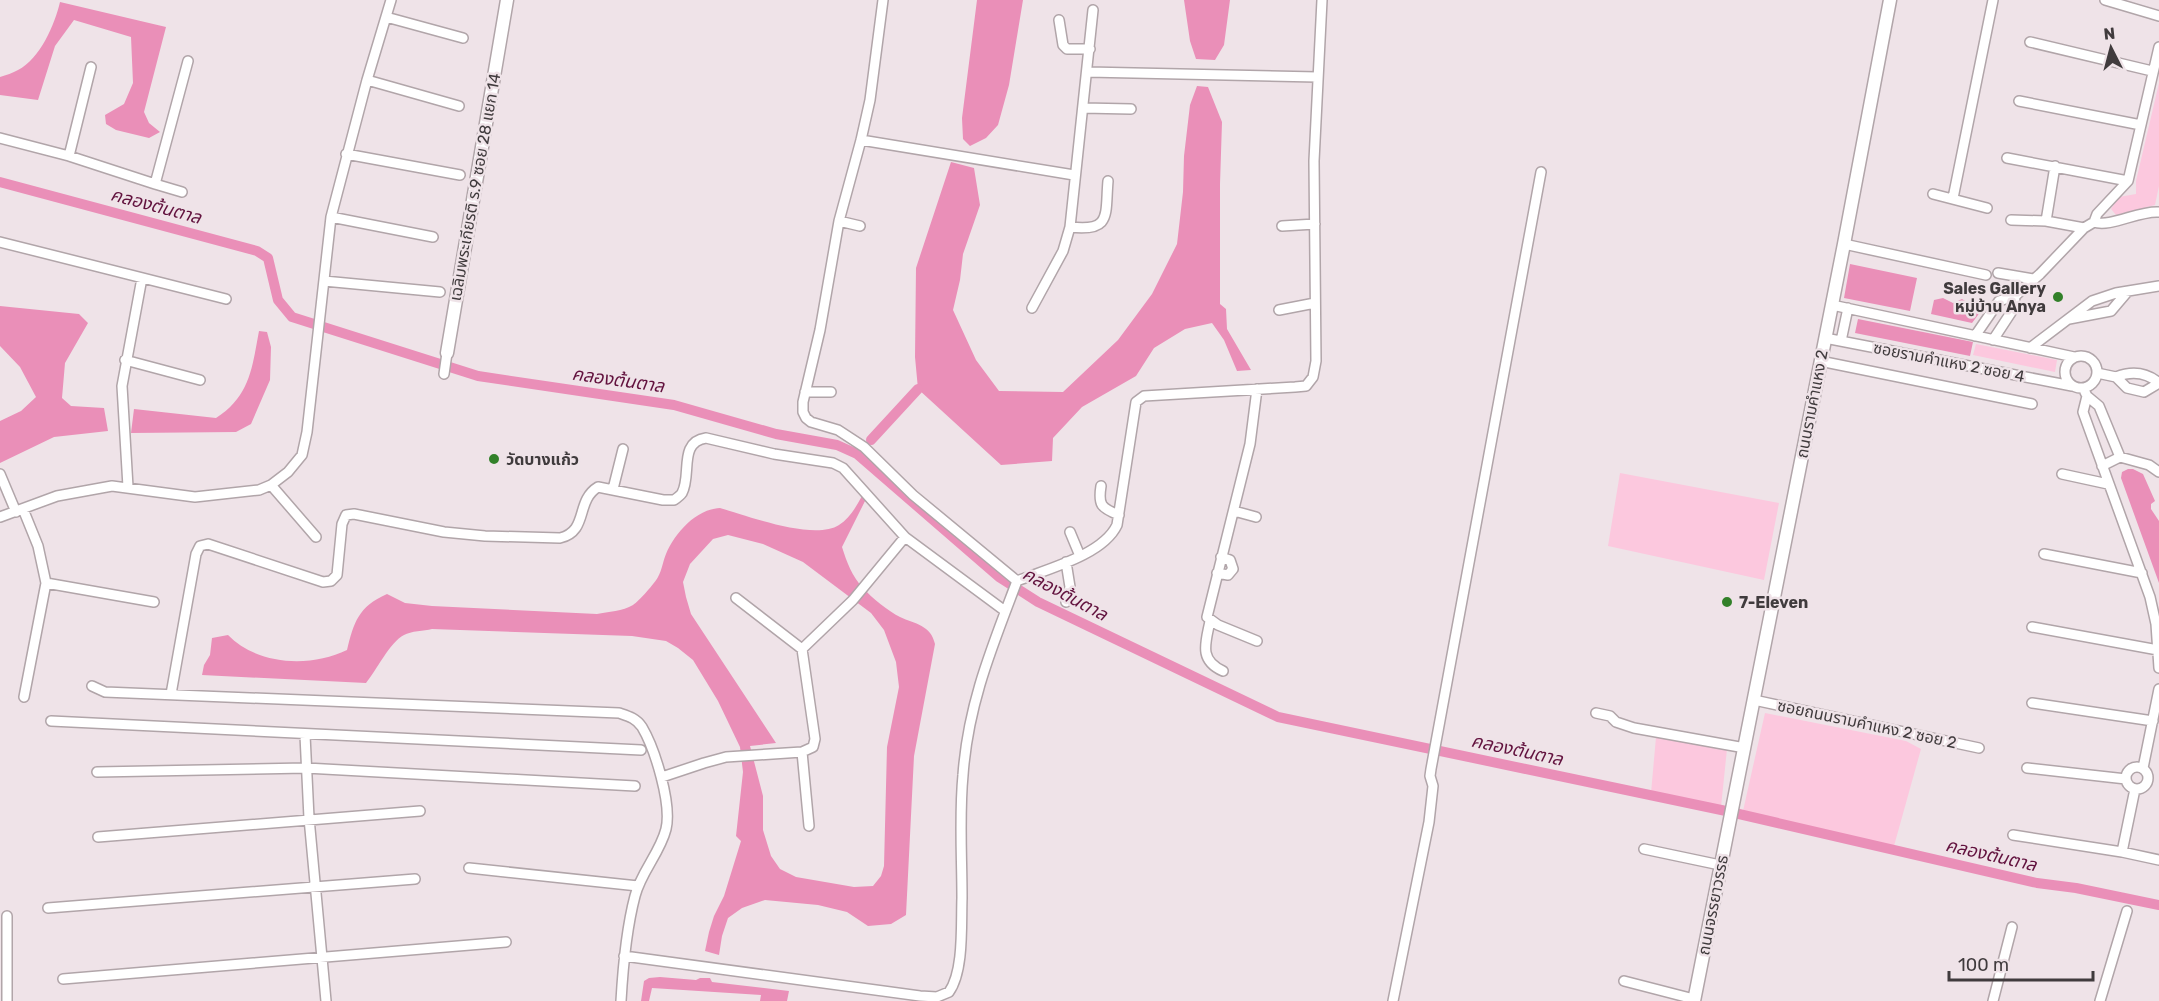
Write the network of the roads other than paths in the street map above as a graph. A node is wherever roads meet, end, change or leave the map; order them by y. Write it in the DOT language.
graph roads {
  1 [pos="391,0"];
  2 [pos="507,0"];
  3 [pos="883,0"];
  4 [pos="1322,0"];
  5 [pos="1890,0"];
  6 [pos="1992,0"];
  7 [pos="2105,0"];
  8 [pos="1093,10"];
  9 [pos="2159,15"];
  10 [pos="386,17"];
  11 [pos="1059,20"];
  12 [pos="463,38"];
  13 [pos="2030,42"];
  14 [pos="2159,47"];
  15 [pos="1090,50"];
  16 [pos="188,61"];
  17 [pos="91,67"];
  18 [pos="2152,71"];
  19 [pos="1088,72"];
  20 [pos="1317,78"];
  21 [pos="367,80"];
  22 [pos="2019,101"];
  23 [pos="459,106"];
  24 [pos="1083,108"];
  25 [pos="1131,109"];
  26 [pos="2140,124"];
  27 [pos="0,138"];
  28 [pos="861,140"];
  29 [pos="346,154"];
  30 [pos="69,156"];
  31 [pos="2007,158"];
  32 [pos="2055,166"];
  33 [pos="1541,172"];
  34 [pos="460,175"];
  35 [pos="1074,175"];
  36 [pos="1108,181"];
  37 [pos="2128,181"];
  38 [pos="155,184"];
  39 [pos="182,192"];
  40 [pos="1933,194"];
  41 [pos="1953,198"];
  42 [pos="1987,208"];
  43 [pos="2159,212"];
  44 [pos="331,217"];
  45 [pos="2011,220"];
  46 [pos="839,221"];
  47 [pos="2046,221"];
  48 [pos="2094,222"];
  49 [pos="1315,224"];
  50 [pos="860,226"];
  51 [pos="1282,226"];
  52 [pos="1070,227"];
  53 [pos="2084,228"];
  54 [pos="433,237"];
  55 [pos="0,242"];
  56 [pos="1844,244"];
  57 [pos="1998,273"];
  58 [pos="1986,275"];
  59 [pos="142,278"];
  60 [pos="2033,279"];
  61 [pos="324,281"];
  62 [pos="2159,286"];
  63 [pos="2128,291"];
  64 [pos="440,292"];
  65 [pos="2015,296"];
  66 [pos="226,299"];
  67 [pos="1316,303"];
  68 [pos="1832,305"];
  69 [pos="1032,308"];
  70 [pos="1848,308"];
  71 [pos="1279,310"];
  72 [pos="2067,320"];
  73 [pos="1975,336"];
  74 [pos="1825,338"];
  75 [pos="1993,340"];
  76 [pos="1841,341"];
  77 [pos="2030,348"];
  78 [pos="447,353"];
  79 [pos="2074,357"];
  80 [pos="125,360"];
  81 [pos="1820,361"];
  82 [pos="2097,373"];
  83 [pos="444,374"];
  84 [pos="2116,377"];
  85 [pos="201,380"];
  86 [pos="2159,383"];
  87 [pos="2072,386"];
  88 [pos="1257,389"];
  89 [pos="806,392"];
  90 [pos="831,392"];
  91 [pos="2085,392"];
  92 [pos="2032,404"];
  93 [pos="623,449"];
  94 [pos="2120,458"];
  95 [pos="2102,466"];
  96 [pos="2159,472"];
  97 [pos="0,474"];
  98 [pos="2062,474"];
  99 [pos="2108,484"];
  100 [pos="271,485"];
  101 [pos="1101,486"];
  102 [pos="128,487"];
  103 [pos="613,489"];
  104 [pos="19,510"];
  105 [pos="1234,511"];
  106 [pos="1119,514"];
  107 [pos="0,517"];
  108 [pos="1256,517"];
  109 [pos="1070,532"];
  110 [pos="316,537"];
  111 [pos="904,537"];
  112 [pos="2044,554"];
  113 [pos="1080,556"];
  114 [pos="1221,557"];
  115 [pos="1066,562"];
  116 [pos="1217,573"];
  117 [pos="2142,573"];
  118 [pos="46,583"];
  119 [pos="1016,584"];
  120 [pos="736,598"];
  121 [pos="154,602"];
  122 [pos="1066,602"];
  123 [pos="1007,608"];
  124 [pos="1210,621"];
  125 [pos="2032,627"];
  126 [pos="1257,641"];
  127 [pos="801,649"];
  128 [pos="2158,650"];
  129 [pos="2159,668"];
  130 [pos="1223,671"];
  131 [pos="92,686"];
  132 [pos="2159,689"];
  133 [pos="171,694"];
  134 [pos="24,697"];
  135 [pos="1754,700"];
  136 [pos="2032,703"];
  137 [pos="1596,713"];
  138 [pos="51,721"];
  139 [pos="2153,721"];
  140 [pos="305,735"];
  141 [pos="1745,748"];
  142 [pos="1979,748"];
  143 [pos="641,750"];
  144 [pos="802,752"];
  145 [pos="306,768"];
  146 [pos="2027,768"];
  147 [pos="2143,768"];
  148 [pos="97,772"];
  149 [pos="662,777"];
  150 [pos="2126,779"];
  151 [pos="2148,781"];
  152 [pos="2159,783"];
  153 [pos="635,786"];
  154 [pos="2135,789"];
  155 [pos="420,811"];
  156 [pos="1731,813"];
  157 [pos="309,818"];
  158 [pos="809,826"];
  159 [pos="2013,835"];
  160 [pos="98,837"];
  161 [pos="1644,849"];
  162 [pos="2122,852"];
  163 [pos="2159,860"];
  164 [pos="1720,865"];
  165 [pos="469,867"];
  166 [pos="415,879"];
  167 [pos="638,886"];
  168 [pos="316,887"];
  169 [pos="48,908"];
  170 [pos="2127,911"];
  171 [pos="7,916"];
  172 [pos="2012,927"];
  173 [pos="506,942"];
  174 [pos="624,956"];
  175 [pos="322,957"];
  176 [pos="63,979"];
  177 [pos="1624,981"];
  178 [pos="1694,1000"];
  179 [pos="7,1001"];
  180 [pos="326,1001"];
  181 [pos="621,1001"];
  182 [pos="1393,1001"];
  183 [pos="1993,1001"];
  184 [pos="2100,1001"];
  1 -- 10 [label="street"];
  2 -- 78 [label="main road, เฉลิมพระเกียรติ ร.9 ซอย 28 แยก 14"];
  3 -- 28 [label="street"];
  4 -- 20 [label="street"];
  5 -- 56 [label="main road, ถนนรามคำแหง 2"];
  6 -- 41 [label="street"];
  7 -- 9 [label="street"];
  8 -- 15 [label="street"];
  10 -- 12 [label="street"];
  10 -- 21 [label="street"];
  11 -- 15 [label="street"];
  13 -- 18 [label="street"];
  14 -- 18 [label="street"];
  15 -- 19 [label="street"];
  16 -- 38 [label="street"];
  17 -- 30 [label="street"];
  18 -- 26 [label="street"];
  19 -- 20 [label="street"];
  19 -- 24 [label="street"];
  20 -- 49 [label="street"];
  21 -- 23 [label="street"];
  21 -- 29 [label="street"];
  22 -- 26 [label="street"];
  24 -- 25 [label="street"];
  24 -- 35 [label="street"];
  26 -- 37 [label="street"];
  27 -- 30 [label="street"];
  28 -- 35 [label="street"];
  28 -- 46 [label="street"];
  29 -- 34 [label="street"];
  29 -- 44 [label="street"];
  30 -- 38 [label="street"];
  31 -- 32 [label="street"];
  32 -- 37 [label="street"];
  32 -- 47 [label="street"];
  33 -- 182 [label="street"];
  35 -- 52 [label="street"];
  36 -- 52 [label="street"];
  37 -- 48 [label="street"];
  38 -- 39 [label="street"];
  40 -- 41 [label="street"];
  41 -- 42 [label="street"];
  43 -- 48 [label="street"];
  44 -- 54 [label="street"];
  44 -- 61 [label="street"];
  45 -- 47 [label="street"];
  46 -- 50 [label="street"];
  46 -- 89 [label="street"];
  47 -- 53 [label="street"];
  48 -- 53 [label="street"];
  49 -- 51 [label="street"];
  49 -- 67 [label="street"];
  52 -- 69 [label="street"];
  53 -- 60 [label="street"];
  55 -- 59 [label="street"];
  56 -- 58 [label="street"];
  56 -- 68 [label="main road, ถนนรามคำแหง 2"];
  57 -- 60 [label="street"];
  59 -- 66 [label="street"];
  59 -- 80 [label="street"];
  60 -- 65 [label="street"];
  61 -- 64 [label="street"];
  61 -- 100 [label="street"];
  62 -- 63 [label="street"];
  63 -- 72 [label="street"];
  63 -- 72 [label="street"];
  65 -- 73 [label="street"];
  65 -- 75 [label="street"];
  67 -- 71 [label="street"];
  67 -- 88 [label="street"];
  68 -- 70 [label="street, ซอยรามคำแหง 2 ซอย 4"];
  68 -- 74 [label="main road, ถนนรามคำแหง 2"];
  70 -- 73 [label="street, ซอยรามคำแหง 2 ซอย 4"];
  70 -- 76 [label="street"];
  72 -- 77 [label="street"];
  73 -- 75 [label="street, ซอยรามคำแหง 2 ซอย 4"];
  74 -- 76 [label="street, ซอยรามคำแหง 2 ซอย 4"];
  74 -- 81 [label="main road, ถนนรามคำแหง 2"];
  75 -- 77 [label="street, ซอยรามคำแหง 2 ซอย 4"];
  76 -- 87 [label="street, ซอยรามคำแหง 2 ซอย 4"];
  77 -- 79 [label="street, ซอยรามคำแหง 2 ซอย 4"];
  78 -- 83 [label="street, เฉลิมพระเกียรติ ร.9 ซอย 28 แยก 14"];
  79 -- 82 [label="street, ซอยรามคำแหง 2 ซอย 4"];
  79 -- 87 [label="street"];
  80 -- 85 [label="street"];
  80 -- 102 [label="street"];
  81 -- 92 [label="street"];
  81 -- 135 [label="main road, ถนนรามคำแหง 2"];
  82 -- 84 [label="street"];
  82 -- 91 [label="street"];
  84 -- 86 [label="street"];
  84 -- 86 [label="street"];
  87 -- 91 [label="street, ซอยรามคำแหง 2 ซอย 4"];
  88 -- 105 [label="street"];
  88 -- 106 [label="street"];
  89 -- 90 [label="street"];
  89 -- 119 [label="street"];
  91 -- 94 [label="street"];
  91 -- 95 [label="street"];
  93 -- 103 [label="street"];
  94 -- 95 [label="street"];
  94 -- 96 [label="street"];
  95 -- 99 [label="street"];
  97 -- 104 [label="street"];
  98 -- 99 [label="street"];
  99 -- 117 [label="street"];
  100 -- 102 [label="street"];
  100 -- 110 [label="street"];
  101 -- 106 [label="street"];
  102 -- 104 [label="street"];
  103 -- 111 [label="street"];
  103 -- 133 [label="street"];
  104 -- 107 [label="street"];
  104 -- 118 [label="street"];
  105 -- 108 [label="street"];
  105 -- 114 [label="street"];
  106 -- 113 [label="street"];
  109 -- 113 [label="street"];
  111 -- 123 [label="street"];
  111 -- 127 [label="street"];
  112 -- 117 [label="street"];
  113 -- 115 [label="street"];
  114 -- 116 [label="street"];
  114 -- 116 [label="street"];
  115 -- 119 [label="street"];
  115 -- 122 [label="street"];
  116 -- 124 [label="street"];
  117 -- 128 [label="street"];
  118 -- 121 [label="street"];
  118 -- 134 [label="street"];
  119 -- 123 [label="street"];
  120 -- 127 [label="street"];
  123 -- 174 [label="street"];
  124 -- 126 [label="street"];
  124 -- 130 [label="street"];
  125 -- 128 [label="street"];
  127 -- 144 [label="street"];
  128 -- 129 [label="street"];
  131 -- 133 [label="street"];
  132 -- 139 [label="street"];
  133 -- 149 [label="street"];
  135 -- 141 [label="main road, ถนนรามคำแหง 2"];
  135 -- 142 [label="street, ซอยถนนรามคำแหง 2 ซอย 2"];
  136 -- 139 [label="street"];
  137 -- 141 [label="street"];
  138 -- 140 [label="street"];
  139 -- 147 [label="street"];
  140 -- 143 [label="street"];
  140 -- 145 [label="street"];
  141 -- 156 [label="main road, ถนนรามคำแหง 2"];
  144 -- 149 [label="street"];
  144 -- 158 [label="street"];
  145 -- 148 [label="street"];
  145 -- 153 [label="street"];
  145 -- 157 [label="street"];
  146 -- 150 [label="street"];
  147 -- 150 [label="street"];
  147 -- 151 [label="street"];
  149 -- 167 [label="street"];
  150 -- 154 [label="street"];
  151 -- 152 [label="street"];
  151 -- 154 [label="street"];
  154 -- 162 [label="street"];
  155 -- 157 [label="street"];
  156 -- 164 [label="main road, ถนนจรรยาวรรธ"];
  157 -- 160 [label="street"];
  157 -- 168 [label="street"];
  159 -- 162 [label="street"];
  161 -- 164 [label="street"];
  162 -- 163 [label="street"];
  164 -- 178 [label="main road, ถนนจรรยาวรรธ"];
  165 -- 167 [label="street"];
  166 -- 168 [label="street"];
  167 -- 174 [label="street"];
  168 -- 169 [label="street"];
  168 -- 175 [label="street"];
  170 -- 184 [label="street"];
  171 -- 179 [label="street"];
  172 -- 183 [label="street"];
  173 -- 175 [label="street"];
  174 -- 181 [label="street"];
  175 -- 176 [label="street"];
  175 -- 180 [label="street"];
  177 -- 178 [label="street"];
}
